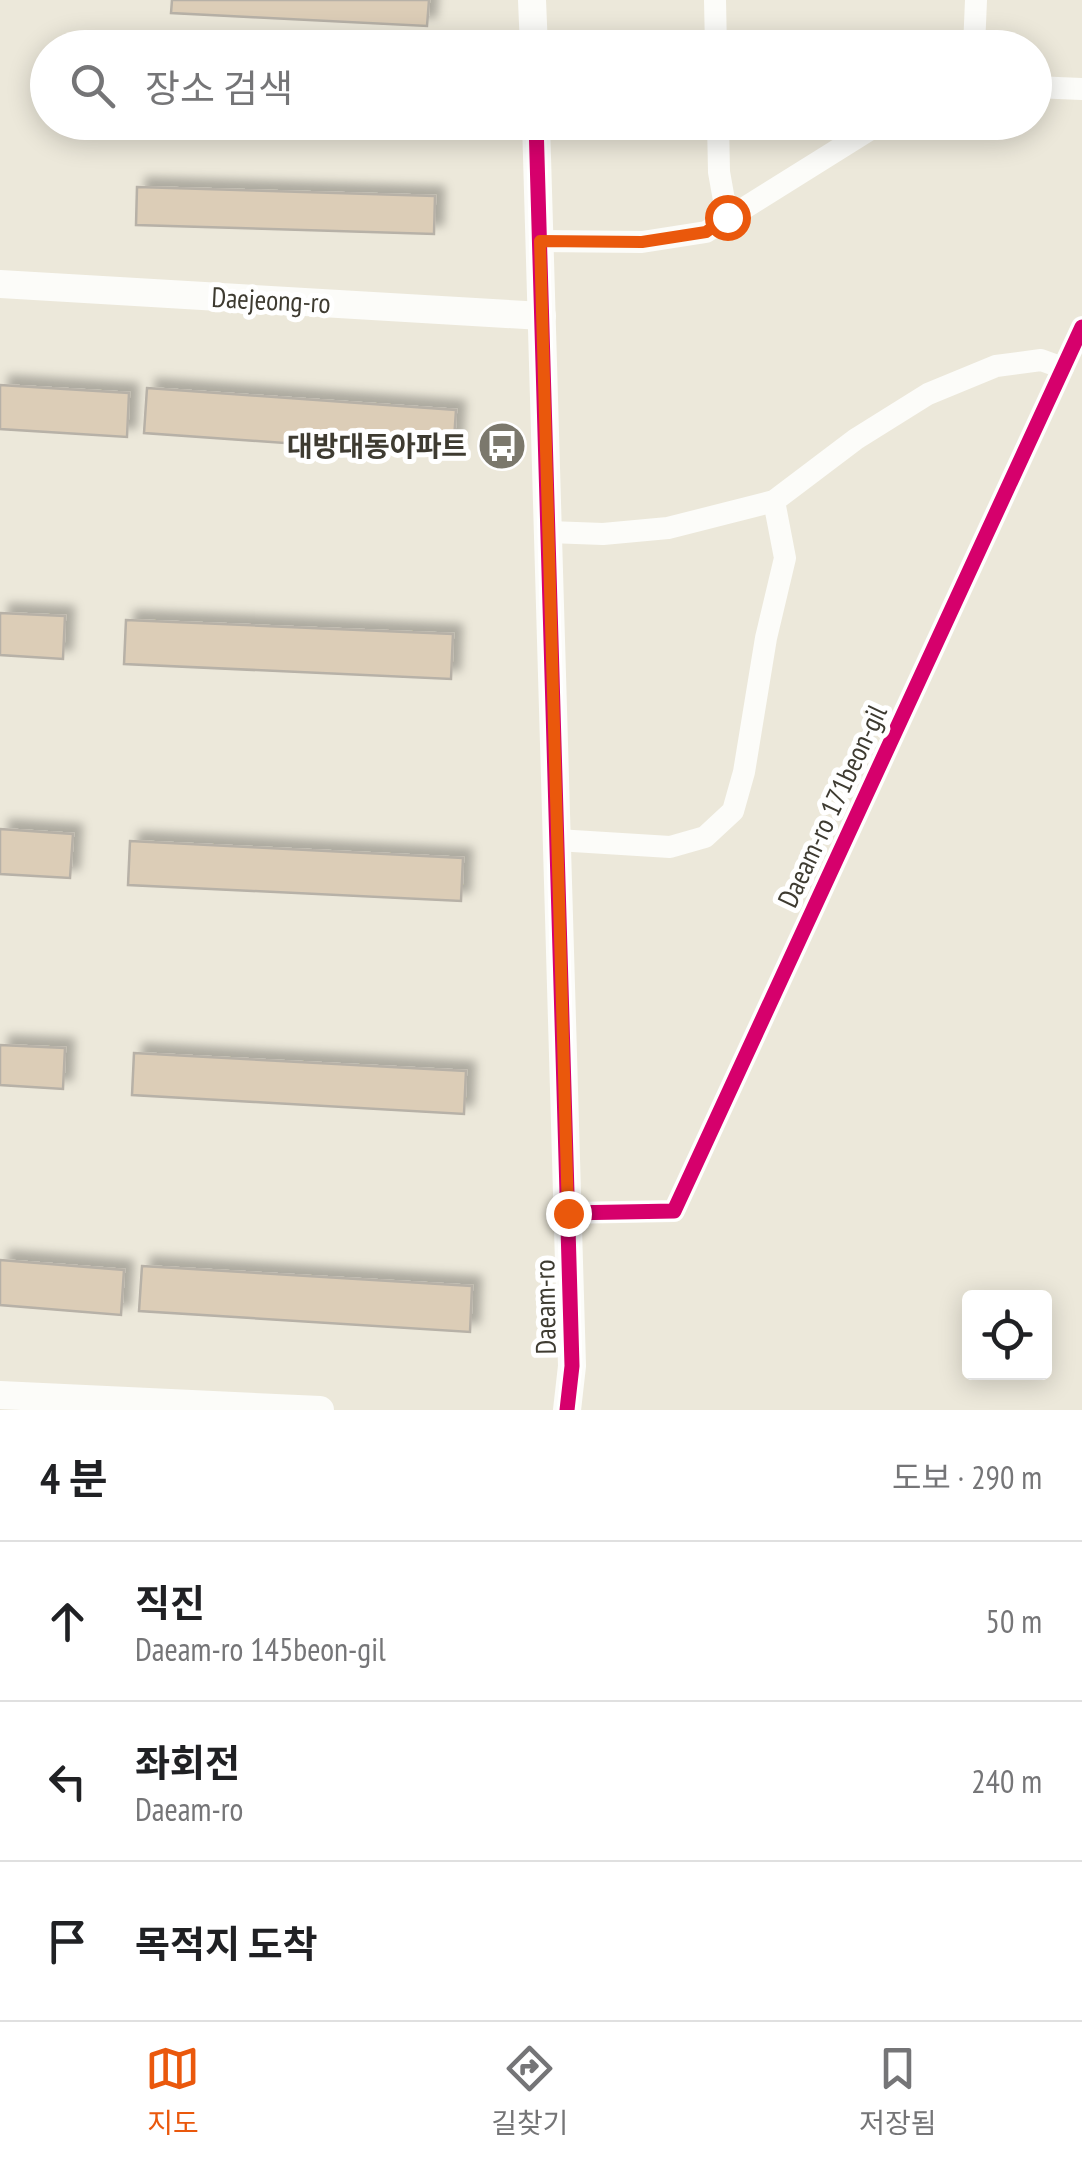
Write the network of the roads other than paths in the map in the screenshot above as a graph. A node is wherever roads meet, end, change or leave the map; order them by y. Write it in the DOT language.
graph roads {
  1 [pos="532,0"];
  2 [pos="715,0"];
  3 [pos="976,0"];
  4 [pos="533,30"];
  5 [pos="716,30"];
  6 [pos="975,30"];
  7 [pos="1052,88"];
  8 [pos="1082,89"];
  9 [pos="537,140"];
  10 [pos="718,140"];
  11 [pos="853,140"];
  12 [pos="727,217"];
  13 [pos="540,241"];
  14 [pos="0,284"];
  15 [pos="542,316"];
  16 [pos="1082,326"];
  17 [pos="1062,368"];
  18 [pos="774,501"];
  19 [pos="549,532"];
  20 [pos="557,840"];
  21 [pos="568,1213"];
  22 [pos="0,1395"];
  23 [pos="320,1410"];
  24 [pos="567,1410"];
  1 -- 4 [label="street"];
  2 -- 5 [label="street"];
  3 -- 6 [label="street"];
  7 -- 8 [label="street"];
  9 -- 13 [label="street, Daeam-ro"];
  10 -- 12 [label="street"];
  11 -- 12 [label="street"];
  12 -- 13 [label="street"];
  13 -- 15 [label="street, Daeam-ro"];
  14 -- 15 [label="street, Daejeong-ro"];
  15 -- 19 [label="street, Daeam-ro"];
  16 -- 17 [label="street, Daeam-ro 171beon-gil"];
  17 -- 18 [label="street"];
  17 -- 21 [label="street, Daeam-ro 171beon-gil"];
  18 -- 19 [label="street"];
  18 -- 20 [label="street"];
  19 -- 20 [label="street, Daeam-ro"];
  20 -- 21 [label="street, Daeam-ro"];
  21 -- 24 [label="street, Daeam-ro"];
  22 -- 23 [label="street"];
}
